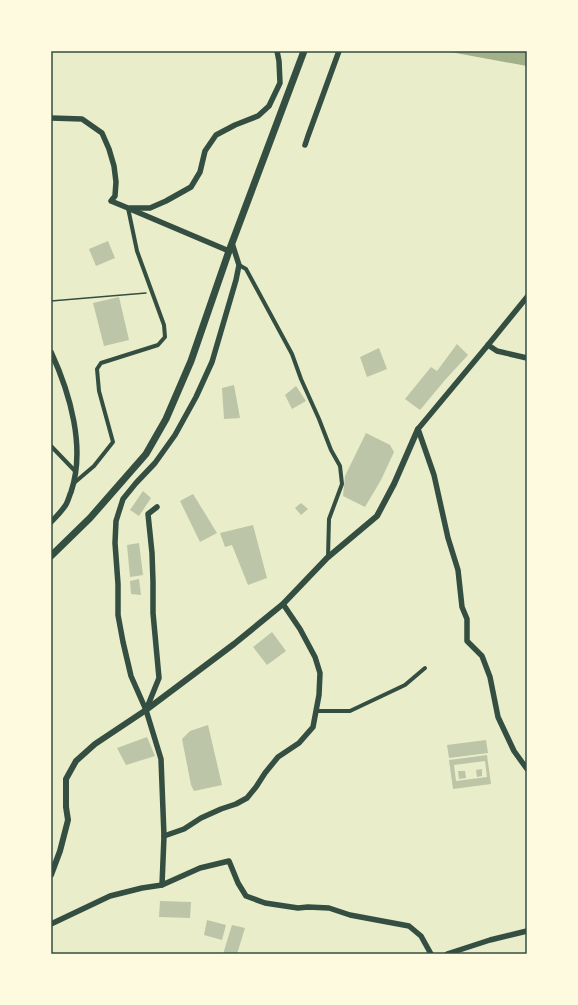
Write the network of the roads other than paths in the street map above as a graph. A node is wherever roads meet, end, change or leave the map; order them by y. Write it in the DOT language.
graph roads {
  1 [pos="277,51"];
  2 [pos="304,51"];
  3 [pos="339,51"];
  4 [pos="51,118"];
  5 [pos="306,144"];
  6 [pos="128,208"];
  7 [pos="232,243"];
  8 [pos="229,251"];
  9 [pos="239,265"];
  10 [pos="527,297"];
  11 [pos="488,345"];
  12 [pos="51,352"];
  13 [pos="527,358"];
  14 [pos="418,429"];
  15 [pos="51,446"];
  16 [pos="75,471"];
  17 [pos="74,483"];
  18 [pos="157,507"];
  19 [pos="51,522"];
  20 [pos="51,556"];
  21 [pos="328,558"];
  22 [pos="283,604"];
  23 [pos="425,668"];
  24 [pos="146,710"];
  25 [pos="316,711"];
  26 [pos="527,769"];
  27 [pos="164,836"];
  28 [pos="51,875"];
  29 [pos="162,885"];
  30 [pos="51,924"];
  31 [pos="527,931"];
  32 [pos="431,954"];
  33 [pos="447,954"];
  1 -- 6 [label="street"];
  2 -- 7 [label="main road"];
  3 -- 5 [label="street"];
  4 -- 6 [label="street"];
  6 -- 8 [label="street"];
  6 -- 17 [label="street"];
  7 -- 8 [label="main road"];
  7 -- 9 [label="street"];
  8 -- 20 [label="main road"];
  9 -- 21 [label="street"];
  9 -- 24 [label="street"];
  10 -- 11 [label="street"];
  11 -- 13 [label="street"];
  11 -- 14 [label="street"];
  12 -- 16 [label="street"];
  14 -- 21 [label="main road"];
  14 -- 26 [label="street"];
  15 -- 16 [label="street"];
  16 -- 17 [label="street"];
  17 -- 19 [label="street"];
  18 -- 24 [label="street"];
  21 -- 22 [label="main road"];
  22 -- 24 [label="main road"];
  22 -- 25 [label="street"];
  23 -- 25 [label="street"];
  24 -- 27 [label="street"];
  24 -- 28 [label="main road"];
  25 -- 27 [label="street"];
  27 -- 29 [label="street"];
  29 -- 30 [label="street"];
  29 -- 32 [label="street"];
  31 -- 33 [label="street"];
}
